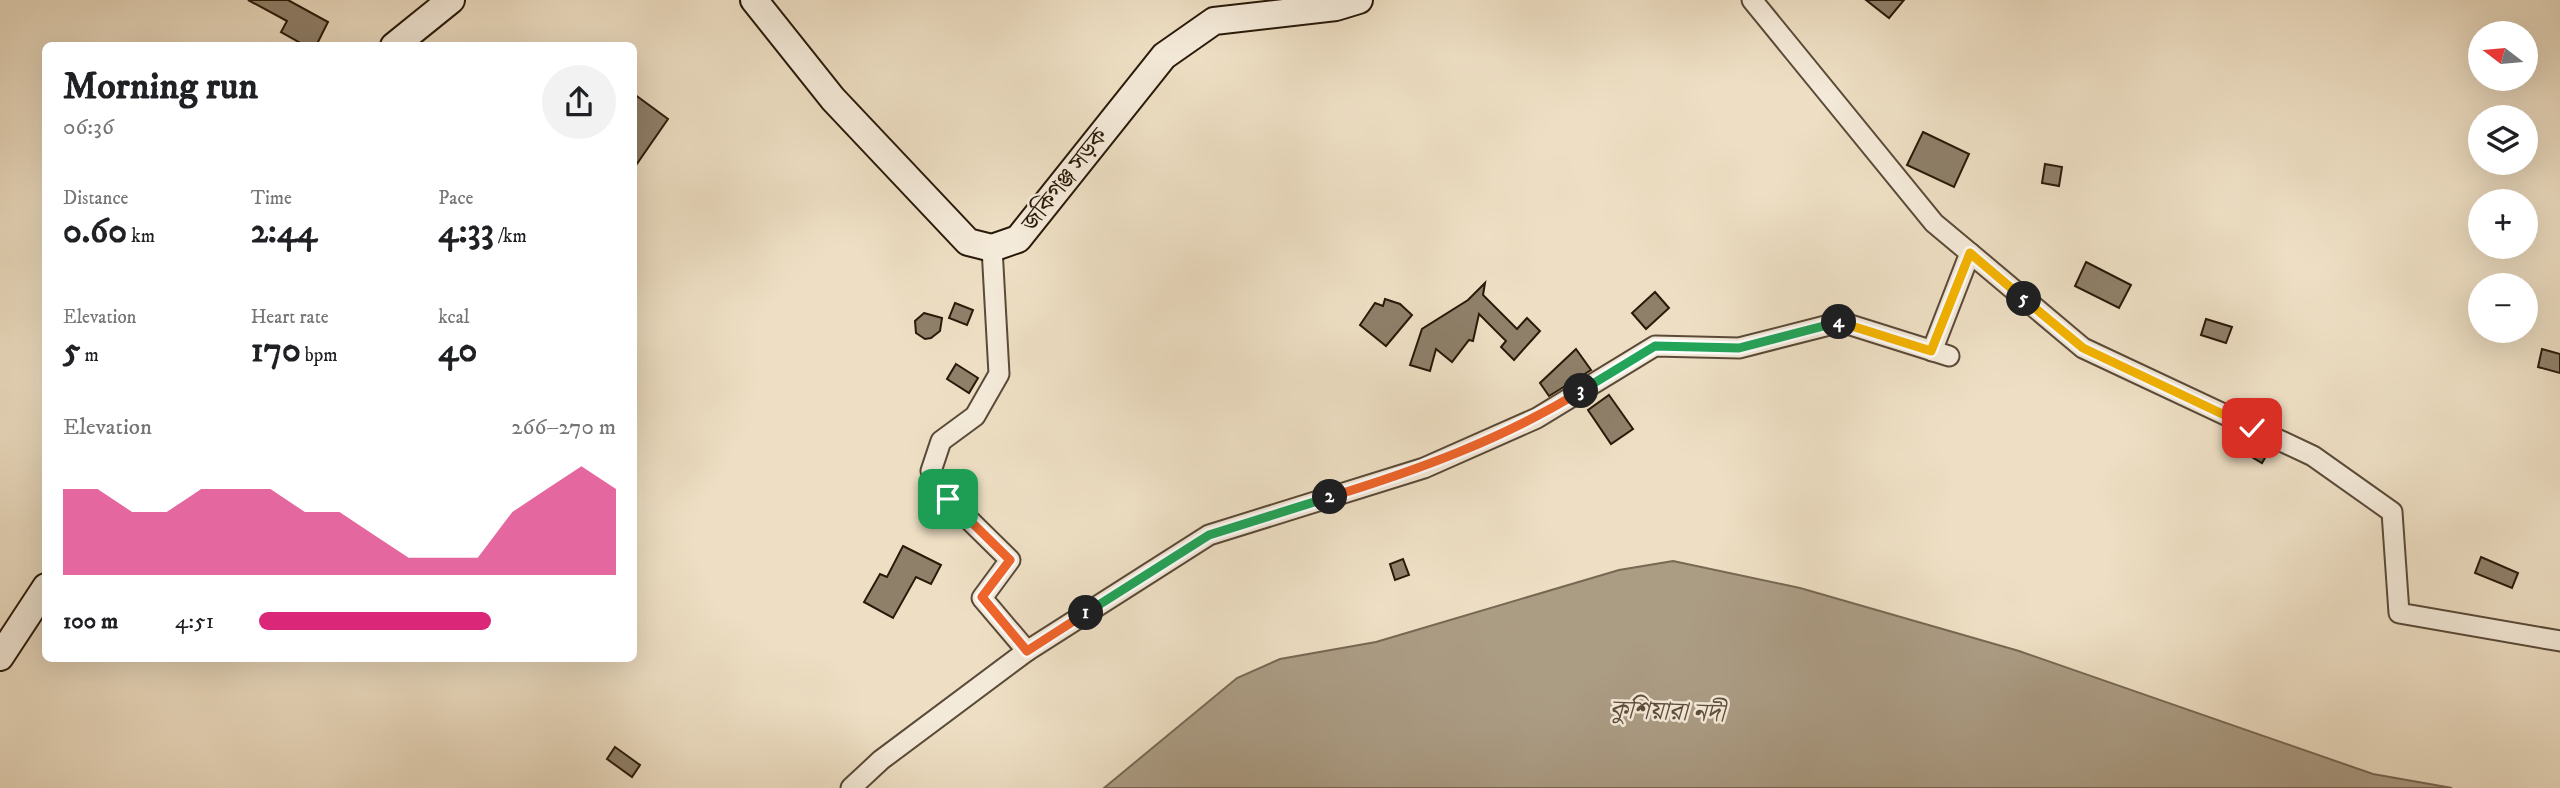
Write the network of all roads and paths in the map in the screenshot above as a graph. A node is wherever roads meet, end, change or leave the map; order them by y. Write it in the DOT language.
graph roads {
  1 [pos="451,0"];
  2 [pos="754,0"];
  3 [pos="1359,0"];
  4 [pos="1752,0"];
  5 [pos="399,42"];
  6 [pos="992,248"];
  7 [pos="1970,253"];
  8 [pos="42,593"];
  9 [pos="2560,641"];
  10 [pos="1027,651"];
  11 [pos="0,657"];
  12 [pos="851,788"];
  1 -- 5 [label="main road"];
  2 -- 6 [label="main road"];
  3 -- 6 [label="main road, জকিগঞ্জ সড়ক"];
  4 -- 7 [label="street"];
  6 -- 10 [label="street"];
  7 -- 9 [label="street"];
  7 -- 10 [label="street"];
  8 -- 11 [label="main road"];
  10 -- 12 [label="street"];
}
